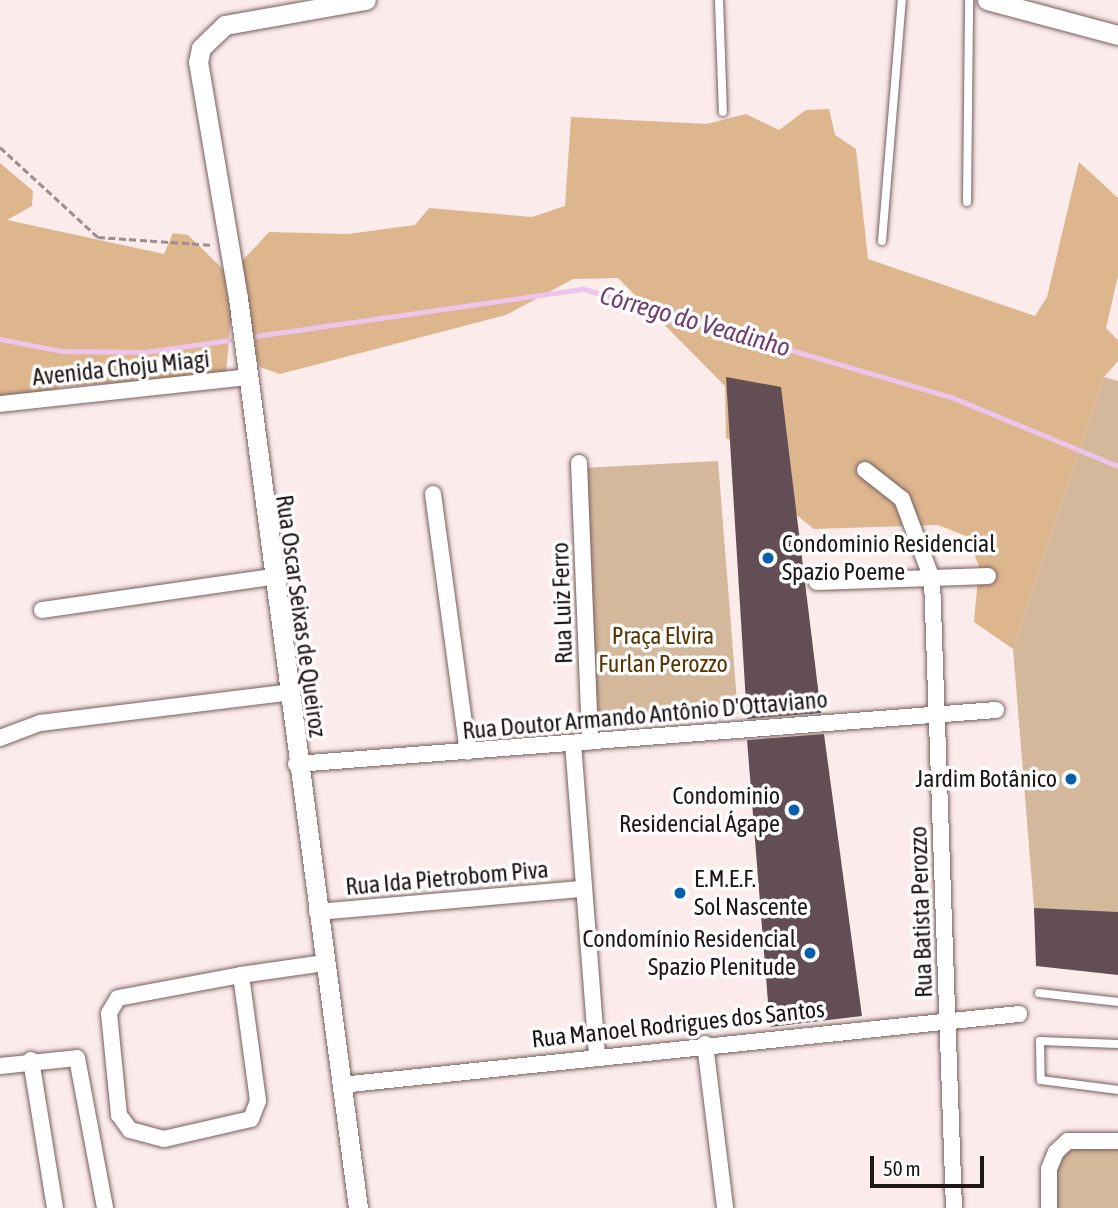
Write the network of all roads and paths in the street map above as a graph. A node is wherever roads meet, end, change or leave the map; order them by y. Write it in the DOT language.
graph roads {
  1 [pos="366,0"];
  2 [pos="719,0"];
  3 [pos="902,0"];
  4 [pos="969,0"];
  5 [pos="987,0"];
  6 [pos="1118,35"];
  7 [pos="723,112"];
  8 [pos="0,147"];
  9 [pos="967,202"];
  10 [pos="882,241"];
  11 [pos="228,245"];
  12 [pos="247,377"];
  13 [pos="0,404"];
  14 [pos="579,463"];
  15 [pos="865,470"];
  16 [pos="433,494"];
  17 [pos="988,576"];
  18 [pos="270,578"];
  19 [pos="932,579"];
  20 [pos="817,582"];
  21 [pos="42,610"];
  22 [pos="286,693"];
  23 [pos="996,710"];
  24 [pos="937,715"];
  25 [pos="0,738"];
  26 [pos="590,741"];
  27 [pos="573,743"];
  28 [pos="468,752"];
  29 [pos="296,765"];
  30 [pos="581,889"];
  31 [pos="317,912"];
  32 [pos="324,963"];
  33 [pos="241,975"];
  34 [pos="1039,993"];
  35 [pos="1118,1002"];
  36 [pos="1019,1014"];
  37 [pos="947,1018"];
  38 [pos="705,1044"];
  39 [pos="1118,1044"];
  40 [pos="597,1055"];
  41 [pos="31,1060"];
  42 [pos="0,1066"];
  43 [pos="341,1085"];
  44 [pos="1118,1090"];
  45 [pos="1118,1142"];
  46 [pos="55,1208"];
  47 [pos="105,1208"];
  48 [pos="358,1208"];
  49 [pos="725,1208"];
  50 [pos="954,1208"];
  51 [pos="1049,1208"];
  1 -- 11 [label="street, Rua Oscar Seixas de Queiroz"];
  2 -- 7 [label="lane"];
  3 -- 10 [label="lane"];
  4 -- 9 [label="lane"];
  5 -- 6 [label="street"];
  8 -- 11 [label="path"];
  11 -- 12 [label="street, Rua Oscar Seixas de Queiroz"];
  12 -- 13 [label="street, Avenida Choju Miagi"];
  12 -- 18 [label="street, Rua Oscar Seixas de Queiroz"];
  14 -- 26 [label="street, Rua Luiz Ferro"];
  15 -- 19 [label="street, Rua Batista Perozzo"];
  16 -- 28 [label="street"];
  17 -- 19 [label="street"];
  18 -- 21 [label="street"];
  18 -- 22 [label="street, Rua Oscar Seixas de Queiroz"];
  19 -- 20 [label="street"];
  19 -- 24 [label="street, Rua Batista Perozzo"];
  22 -- 25 [label="street"];
  22 -- 29 [label="street, Rua Oscar Seixas de Queiroz"];
  23 -- 24 [label="street, Rua Doutor Armando Antônio D'Ottaviano"];
  24 -- 26 [label="street, Rua Doutor Armando Antônio D'Ottaviano"];
  24 -- 37 [label="street, Rua Batista Perozzo"];
  26 -- 27 [label="street, Rua Doutor Armando Antônio D'Ottaviano"];
  27 -- 28 [label="street, Rua Doutor Armando Antônio D'Ottaviano"];
  27 -- 30 [label="street"];
  28 -- 29 [label="street, Rua Doutor Armando Antônio D'Ottaviano"];
  29 -- 31 [label="street, Rua Oscar Seixas de Queiroz"];
  30 -- 31 [label="street, Rua Ida Pietrobom Piva"];
  30 -- 40 [label="street"];
  31 -- 32 [label="street, Rua Oscar Seixas de Queiroz"];
  32 -- 33 [label="street"];
  32 -- 43 [label="street, Rua Oscar Seixas de Queiroz"];
  33 -- 33 [label="street"];
  34 -- 35 [label="lane"];
  36 -- 37 [label="street, Rua Manoel Rodrigues dos Santos"];
  37 -- 38 [label="street, Rua Manoel Rodrigues dos Santos"];
  37 -- 50 [label="street, Rua Batista Perozzo"];
  38 -- 40 [label="street, Rua Manoel Rodrigues dos Santos"];
  38 -- 49 [label="street"];
  39 -- 44 [label="lane"];
  40 -- 43 [label="street, Rua Manoel Rodrigues dos Santos"];
  41 -- 42 [label="street"];
  41 -- 46 [label="street"];
  41 -- 47 [label="street"];
  43 -- 48 [label="street, Rua Oscar Seixas de Queiroz"];
  45 -- 51 [label="street"];
}
